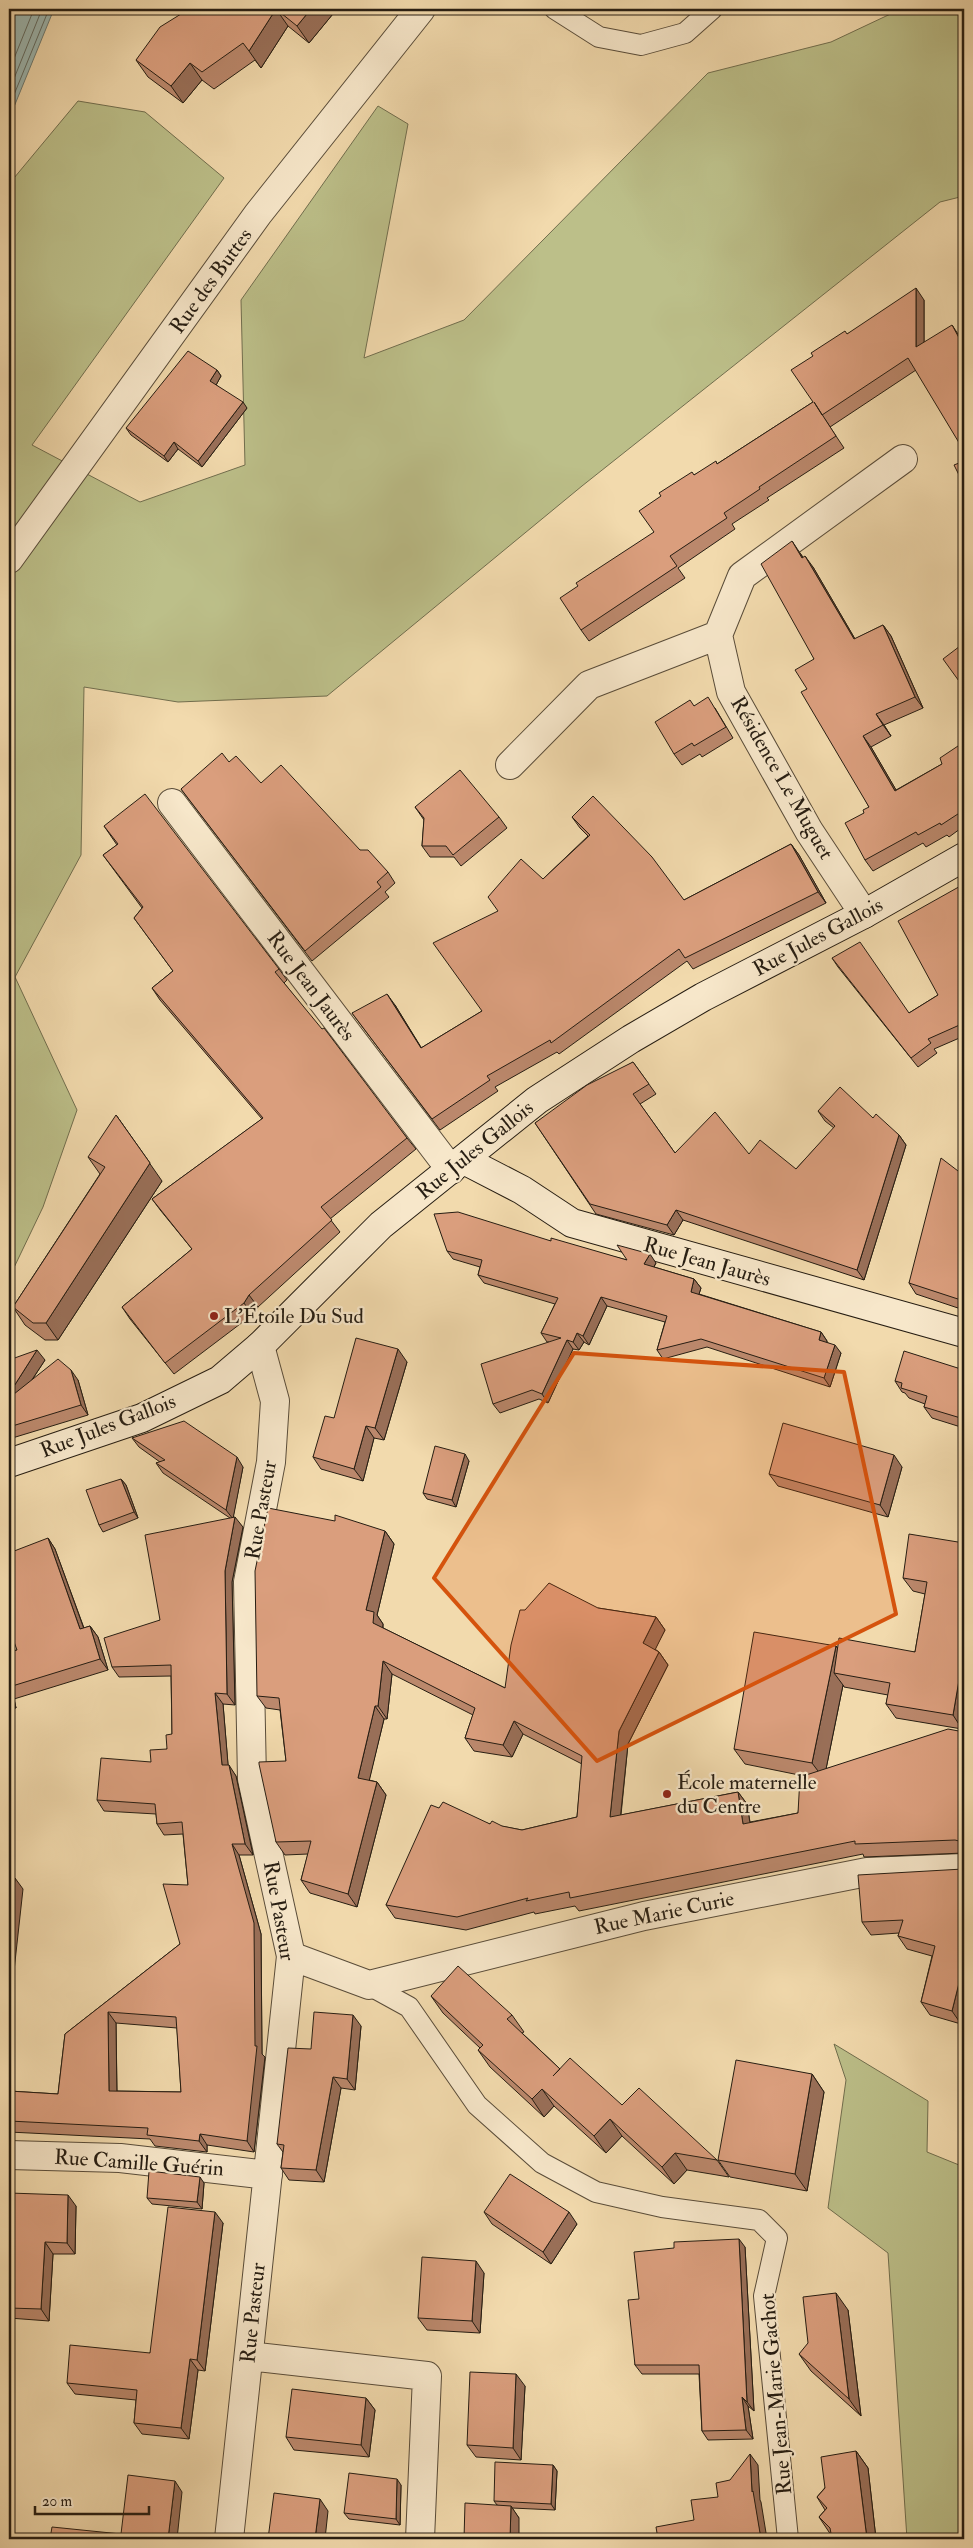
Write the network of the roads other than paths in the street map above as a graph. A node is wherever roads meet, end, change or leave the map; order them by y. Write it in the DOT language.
graph roads {
  1 [pos="421,9"];
  2 [pos="555,9"];
  3 [pos="712,9"];
  4 [pos="903,459"];
  5 [pos="9,559"];
  6 [pos="718,636"];
  7 [pos="510,765"];
  8 [pos="172,803"];
  9 [pos="964,857"];
  10 [pos="864,914"];
  11 [pos="457,1165"];
  12 [pos="964,1333"];
  13 [pos="260,1346"];
  14 [pos="9,1463"];
  15 [pos="964,1868"];
  16 [pos="291,1956"];
  17 [pos="369,1985"];
  18 [pos="9,2155"];
  19 [pos="268,2175"];
  20 [pos="248,2356"];
  21 [pos="229,2539"];
  22 [pos="420,2539"];
  23 [pos="788,2539"];
  1 -- 5 [label="street, Rue des Buttes"];
  2 -- 3 [label="lane"];
  4 -- 6 [label="street"];
  6 -- 7 [label="street"];
  6 -- 10 [label="street, Résidence Le Muguet"];
  8 -- 11 [label="street, Rue Jean Jaurès"];
  9 -- 10 [label="street, Rue Jules Gallois"];
  10 -- 11 [label="street, Rue Jules Gallois"];
  11 -- 12 [label="street, Rue Jean Jaurès"];
  11 -- 13 [label="street, Rue Jules Gallois"];
  13 -- 14 [label="street, Rue Jules Gallois"];
  13 -- 16 [label="street, Rue Pasteur"];
  15 -- 17 [label="street, Rue Marie Curie"];
  16 -- 17 [label="street, Rue Jean-Marie Gachot"];
  16 -- 19 [label="street, Rue Pasteur"];
  17 -- 23 [label="lane, Rue Jean-Marie Gachot"];
  18 -- 19 [label="street, Rue Camille Guérin"];
  19 -- 20 [label="street, Rue Pasteur"];
  20 -- 21 [label="street, Rue Pasteur"];
  20 -- 22 [label="street"];
}
